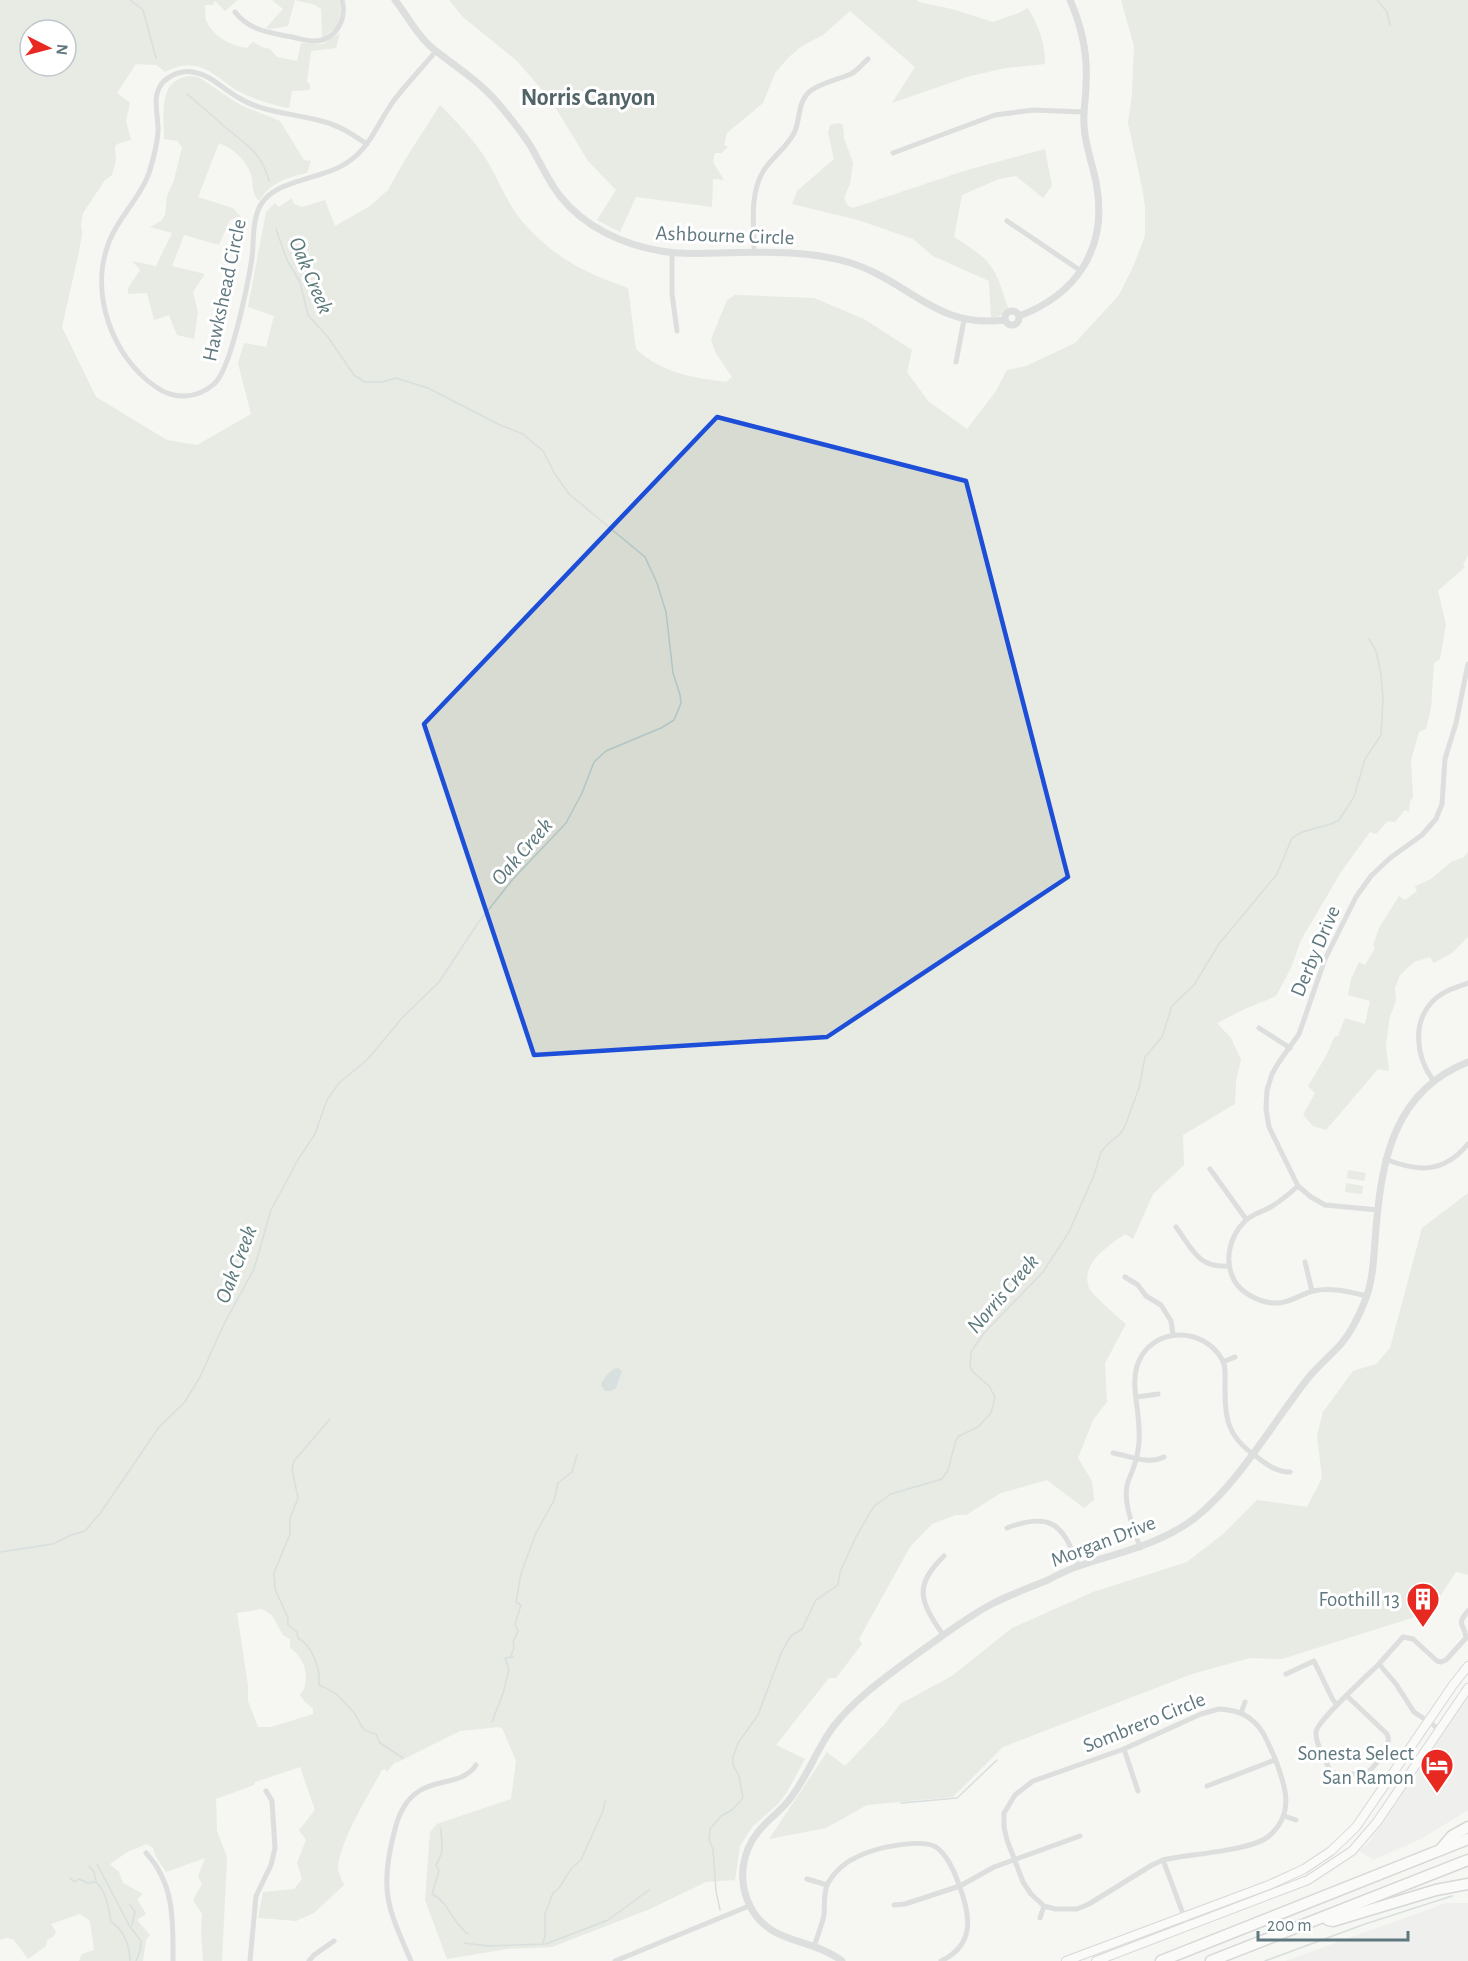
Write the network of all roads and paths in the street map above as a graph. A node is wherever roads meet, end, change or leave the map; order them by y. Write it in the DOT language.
graph roads {
  1 [pos="342,0"];
  2 [pos="395,0"];
  3 [pos="1070,0"];
  4 [pos="236,12"];
  5 [pos="436,51"];
  6 [pos="868,58"];
  7 [pos="1084,112"];
  8 [pos="367,144"];
  9 [pos="892,153"];
  10 [pos="1007,221"];
  11 [pos="754,252"];
  12 [pos="672,253"];
  13 [pos="1081,271"];
  14 [pos="964,320"];
  15 [pos="677,331"];
  16 [pos="956,362"];
  17 [pos="1468,664"];
  18 [pos="1468,982"];
  19 [pos="1259,1028"];
  20 [pos="1290,1048"];
  21 [pos="1468,1062"];
  22 [pos="1433,1080"];
  23 [pos="1468,1144"];
  24 [pos="1385,1159"];
  25 [pos="1210,1169"];
  26 [pos="1298,1186"];
  27 [pos="1378,1210"];
  28 [pos="1246,1219"];
  29 [pos="1176,1227"];
  30 [pos="1305,1262"];
  31 [pos="1229,1266"];
  32 [pos="1125,1277"];
  33 [pos="1312,1291"];
  34 [pos="1367,1296"];
  35 [pos="1173,1334"];
  36 [pos="1235,1357"];
  37 [pos="1223,1362"];
  38 [pos="1158,1394"];
  39 [pos="1137,1397"];
  40 [pos="1113,1453"];
  41 [pos="1252,1454"];
  42 [pos="1164,1457"];
  43 [pos="1136,1458"];
  44 [pos="1290,1472"];
  45 [pos="1007,1528"];
  46 [pos="1140,1548"];
  47 [pos="944,1556"];
  48 [pos="1078,1566"];
  49 [pos="1468,1611"];
  50 [pos="943,1635"];
  51 [pos="1379,1664"];
  52 [pos="1468,1666"];
  53 [pos="1286,1674"];
  54 [pos="1468,1688"];
  55 [pos="1347,1696"];
  56 [pos="1245,1702"];
  57 [pos="1337,1705"];
  58 [pos="1241,1713"];
  59 [pos="1428,1721"];
  60 [pos="1440,1729"];
  61 [pos="1125,1749"];
  62 [pos="1275,1760"];
  63 [pos="476,1765"];
  64 [pos="1207,1786"];
  65 [pos="266,1791"];
  66 [pos="1138,1791"];
  67 [pos="997,1811"];
  68 [pos="1004,1813"];
  69 [pos="1284,1816"];
  70 [pos="1296,1820"];
  71 [pos="1468,1827"];
  72 [pos="1080,1836"];
  73 [pos="1468,1839"];
  74 [pos="938,1840"];
  75 [pos="935,1847"];
  76 [pos="1440,1850"];
  77 [pos="146,1853"];
  78 [pos="1013,1859"];
  79 [pos="1163,1860"];
  80 [pos="1468,1860"];
  81 [pos="807,1879"];
  82 [pos="1468,1884"];
  83 [pos="827,1885"];
  84 [pos="960,1886"];
  85 [pos="894,1905"];
  86 [pos="749,1906"];
  87 [pos="1044,1906"];
  88 [pos="1184,1917"];
  89 [pos="1040,1918"];
  90 [pos="1319,1919"];
  91 [pos="1188,1927"];
  92 [pos="964,1938"];
  93 [pos="334,1941"];
  94 [pos="971,1942"];
  95 [pos="814,1946"];
  96 [pos="173,1961"];
  97 [pos="250,1961"];
  98 [pos="309,1961"];
  99 [pos="411,1961"];
  100 [pos="615,1961"];
  101 [pos="842,1961"];
  102 [pos="940,1961"];
  103 [pos="1066,1961"];
  104 [pos="1096,1961"];
  105 [pos="1161,1961"];
  106 [pos="1211,1961"];
  1 -- 4 [label="street"];
  2 -- 5 [label="street, Ashbourne Circle"];
  3 -- 7 [label="street, Ashbourne Circle"];
  5 -- 8 [label="street, Hawkshead Circle"];
  5 -- 12 [label="street, Ashbourne Circle"];
  6 -- 11 [label="street"];
  7 -- 9 [label="street"];
  7 -- 13 [label="street, Ashbourne Circle"];
  8 -- 8 [label="street, Hawkshead Circle"];
  10 -- 13 [label="street"];
  11 -- 12 [label="street, Ashbourne Circle"];
  11 -- 14 [label="street, Ashbourne Circle"];
  12 -- 15 [label="street"];
  13 -- 14 [label="street, Ashbourne Circle"];
  14 -- 16 [label="street"];
  17 -- 20 [label="street, Derby Drive"];
  18 -- 22 [label="street"];
  19 -- 20 [label="street"];
  20 -- 26 [label="street, Derby Drive"];
  21 -- 22 [label="street, Morgan Drive"];
  22 -- 24 [label="street, Morgan Drive"];
  23 -- 24 [label="street"];
  24 -- 27 [label="street, Morgan Drive"];
  25 -- 28 [label="street"];
  26 -- 27 [label="street, Derby Drive"];
  26 -- 28 [label="street"];
  27 -- 34 [label="street, Morgan Drive"];
  28 -- 31 [label="street"];
  29 -- 31 [label="street"];
  30 -- 33 [label="street"];
  31 -- 33 [label="street"];
  32 -- 35 [label="street"];
  33 -- 34 [label="street"];
  34 -- 41 [label="street, Morgan Drive"];
  35 -- 37 [label="street"];
  35 -- 39 [label="street"];
  36 -- 37 [label="street"];
  37 -- 41 [label="street"];
  38 -- 39 [label="street"];
  39 -- 43 [label="street"];
  40 -- 43 [label="street"];
  41 -- 44 [label="street"];
  41 -- 46 [label="street, Morgan Drive"];
  42 -- 43 [label="street"];
  43 -- 46 [label="street"];
  45 -- 48 [label="street"];
  46 -- 48 [label="street, Morgan Drive"];
  47 -- 50 [label="street"];
  48 -- 50 [label="street, Morgan Drive"];
  49 -- 51 [label="street"];
  50 -- 86 [label="street, Morgan Drive"];
  51 -- 55 [label="street"];
  51 -- 59 [label="street"];
  52 -- 59 [label="main road"];
  53 -- 57 [label="street"];
  54 -- 60 [label="main road"];
  55 -- 57 [label="street"];
  55 -- 57 [label="street"];
  56 -- 58 [label="street"];
  58 -- 61 [label="street, Sombrero Circle"];
  58 -- 62 [label="street"];
  59 -- 60 [label="street"];
  59 -- 88 [label="main road"];
  60 -- 91 [label="main road"];
  61 -- 66 [label="street"];
  61 -- 68 [label="street, Sombrero Circle"];
  62 -- 64 [label="street"];
  62 -- 69 [label="street"];
  63 -- 99 [label="street"];
  65 -- 97 [label="street"];
  67 -- 68 [label="street"];
  68 -- 78 [label="street"];
  69 -- 70 [label="street"];
  69 -- 79 [label="street"];
  71 -- 76 [label="highway"];
  72 -- 78 [label="street"];
  73 -- 76 [label="highway"];
  74 -- 75 [label="street"];
  75 -- 83 [label="street"];
  75 -- 84 [label="street"];
  76 -- 105 [label="highway"];
  77 -- 96 [label="street"];
  78 -- 84 [label="street"];
  78 -- 87 [label="street"];
  79 -- 87 [label="street"];
  79 -- 88 [label="street"];
  80 -- 90 [label="highway"];
  81 -- 83 [label="street"];
  82 -- 90 [label="highway"];
  83 -- 95 [label="street"];
  84 -- 85 [label="street"];
  84 -- 92 [label="street"];
  86 -- 95 [label="street"];
  86 -- 100 [label="street"];
  87 -- 89 [label="street"];
  88 -- 91 [label="street"];
  88 -- 103 [label="main road"];
  90 -- 106 [label="highway"];
  91 -- 104 [label="main road"];
  92 -- 94 [label="street"];
  92 -- 102 [label="street"];
  93 -- 98 [label="street"];
  95 -- 101 [label="street"];
}
